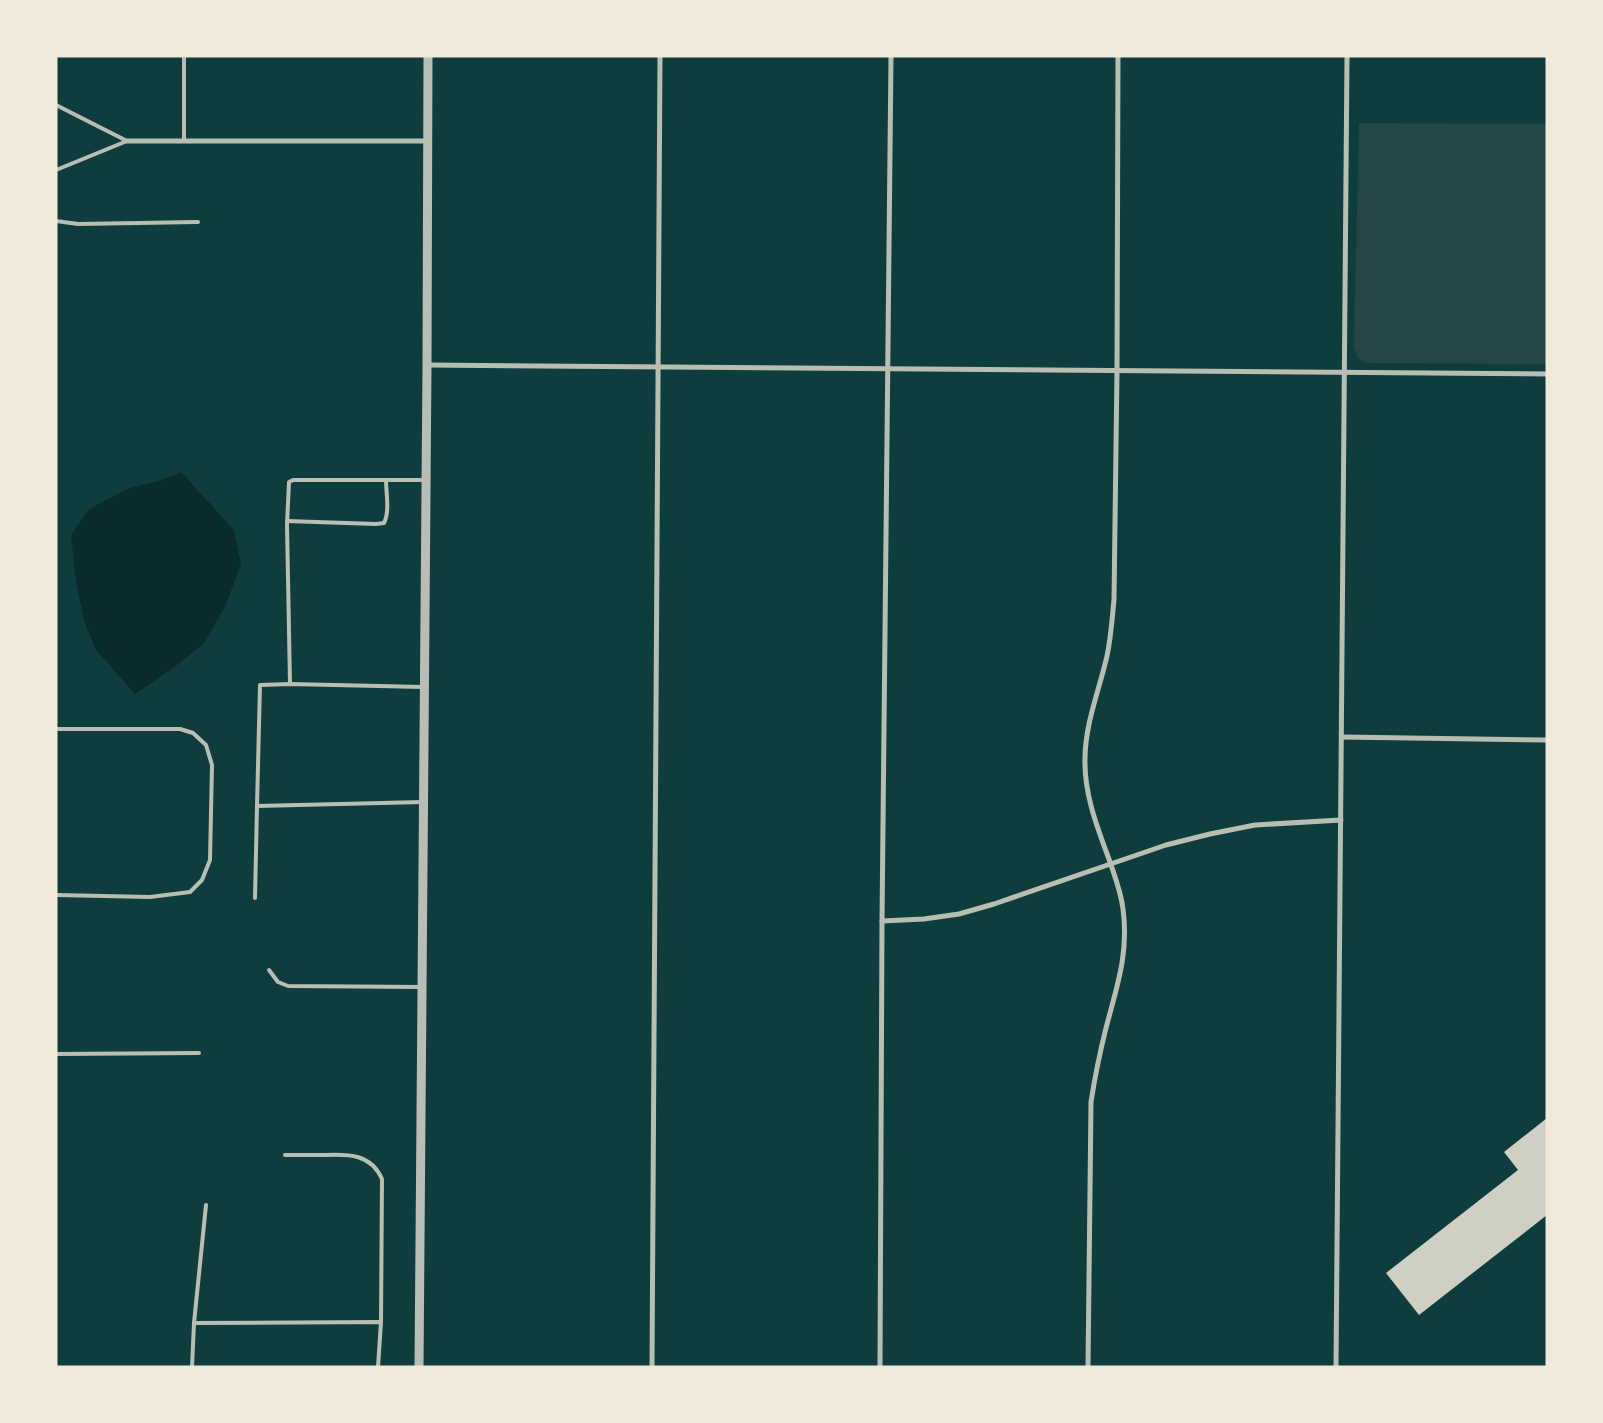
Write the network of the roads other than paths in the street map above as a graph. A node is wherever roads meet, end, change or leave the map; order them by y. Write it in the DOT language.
graph roads {
  1 [pos="184,56"];
  2 [pos="428,56"];
  3 [pos="660,56"];
  4 [pos="891,56"];
  5 [pos="1118,56"];
  6 [pos="1347,56"];
  7 [pos="56,104"];
  8 [pos="127,141"];
  9 [pos="184,141"];
  10 [pos="427,141"];
  11 [pos="56,170"];
  12 [pos="56,221"];
  13 [pos="198,222"];
  14 [pos="427,365"];
  15 [pos="659,367"];
  16 [pos="888,369"];
  17 [pos="1117,371"];
  18 [pos="1344,373"];
  19 [pos="1547,374"];
  20 [pos="386,480"];
  21 [pos="426,480"];
  22 [pos="287,521"];
  23 [pos="290,684"];
  24 [pos="424,687"];
  25 [pos="56,729"];
  26 [pos="1342,737"];
  27 [pos="1547,740"];
  28 [pos="424,802"];
  29 [pos="257,806"];
  30 [pos="1341,820"];
  31 [pos="1110,863"];
  32 [pos="56,895"];
  33 [pos="255,898"];
  34 [pos="882,921"];
  35 [pos="269,970"];
  36 [pos="422,987"];
  37 [pos="199,1053"];
  38 [pos="56,1054"];
  39 [pos="285,1155"];
  40 [pos="206,1205"];
  41 [pos="381,1322"];
  42 [pos="194,1324"];
  43 [pos="192,1367"];
  44 [pos="378,1367"];
  45 [pos="419,1367"];
  46 [pos="652,1367"];
  47 [pos="880,1367"];
  48 [pos="1088,1367"];
  49 [pos="1336,1367"];
  1 -- 9 [label="lane"];
  2 -- 10 [label="street"];
  3 -- 15 [label="street"];
  4 -- 16 [label="street"];
  5 -- 17 [label="street"];
  6 -- 18 [label="street"];
  7 -- 8 [label="lane"];
  8 -- 9 [label="street"];
  8 -- 11 [label="lane"];
  9 -- 10 [label="street"];
  10 -- 14 [label="street"];
  12 -- 13 [label="lane"];
  14 -- 15 [label="street"];
  14 -- 21 [label="street"];
  15 -- 16 [label="street"];
  15 -- 46 [label="street"];
  16 -- 17 [label="street"];
  16 -- 34 [label="street"];
  17 -- 18 [label="street"];
  17 -- 31 [label="street"];
  18 -- 19 [label="street"];
  18 -- 26 [label="street"];
  20 -- 21 [label="lane"];
  20 -- 22 [label="lane"];
  20 -- 22 [label="lane"];
  21 -- 24 [label="street"];
  22 -- 23 [label="lane"];
  23 -- 24 [label="lane"];
  23 -- 29 [label="lane"];
  24 -- 28 [label="street"];
  25 -- 32 [label="lane"];
  26 -- 27 [label="street"];
  26 -- 30 [label="street"];
  28 -- 29 [label="lane"];
  28 -- 36 [label="street"];
  29 -- 33 [label="lane"];
  30 -- 31 [label="street"];
  30 -- 49 [label="street"];
  31 -- 34 [label="street"];
  31 -- 48 [label="street"];
  34 -- 47 [label="street"];
  35 -- 36 [label="lane"];
  36 -- 45 [label="street"];
  37 -- 38 [label="lane"];
  39 -- 41 [label="lane"];
  40 -- 42 [label="lane"];
  41 -- 42 [label="lane"];
  41 -- 44 [label="lane"];
  42 -- 43 [label="lane"];
}
